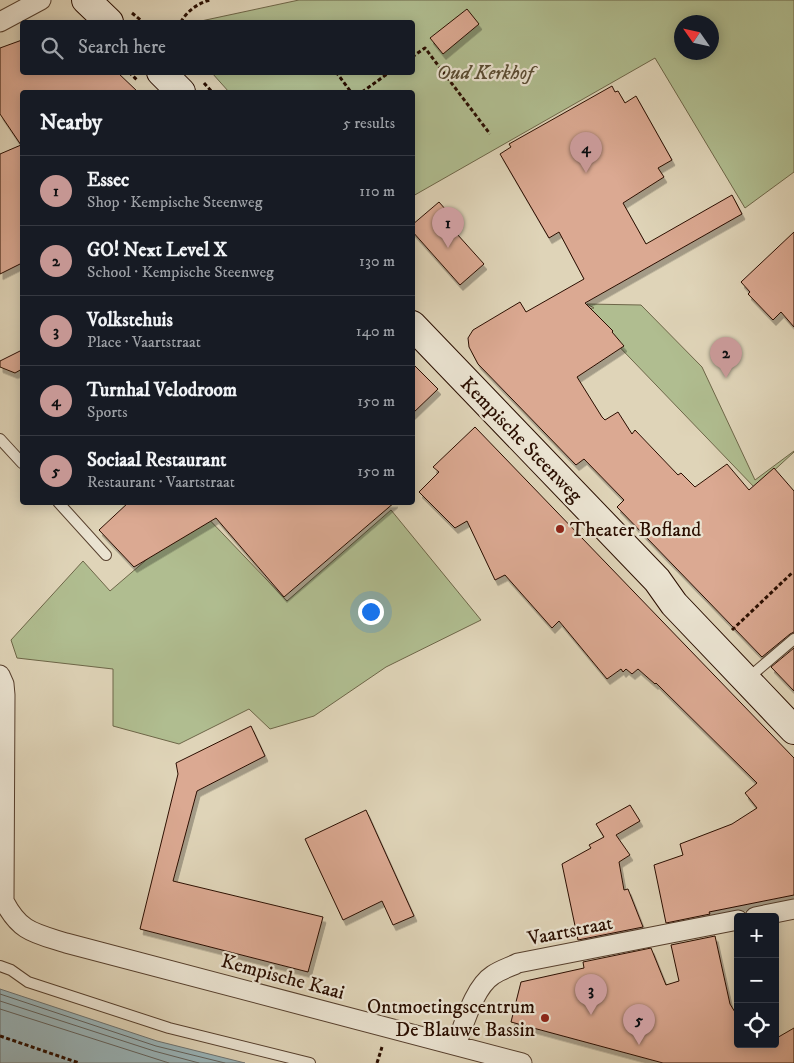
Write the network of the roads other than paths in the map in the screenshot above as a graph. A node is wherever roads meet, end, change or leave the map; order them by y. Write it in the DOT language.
graph roads {
  1 [pos="41,0"];
  2 [pos="86,0"];
  3 [pos="107,20"];
  4 [pos="0,22"];
  5 [pos="163,75"];
  6 [pos="179,90"];
  7 [pos="415,327"];
  8 [pos="0,439"];
  9 [pos="20,462"];
  10 [pos="61,505"];
  11 [pos="106,555"];
  12 [pos="794,639"];
  13 [pos="0,675"];
  14 [pos="747,680"];
  15 [pos="794,730"];
  16 [pos="2,901"];
  17 [pos="794,909"];
  18 [pos="775,913"];
  19 [pos="734,921"];
  20 [pos="0,966"];
  21 [pos="456,1045"];
  22 [pos="310,1063"];
  23 [pos="522,1063"];
  1 -- 4 [label="street"];
  2 -- 3 [label="main road"];
  5 -- 6 [label="main road"];
  7 -- 14 [label="main road, Kempische Steenweg"];
  8 -- 9 [label="lane"];
  10 -- 11 [label="lane"];
  12 -- 14 [label="lane"];
  13 -- 16 [label="street"];
  14 -- 15 [label="main road, Kempische Steenweg"];
  16 -- 21 [label="street, Kempische Kaai"];
  17 -- 18 [label="street"];
  19 -- 21 [label="street, Vaartstraat"];
  20 -- 22 [label="lane"];
  21 -- 23 [label="street, Kempische Kaai"];
}
